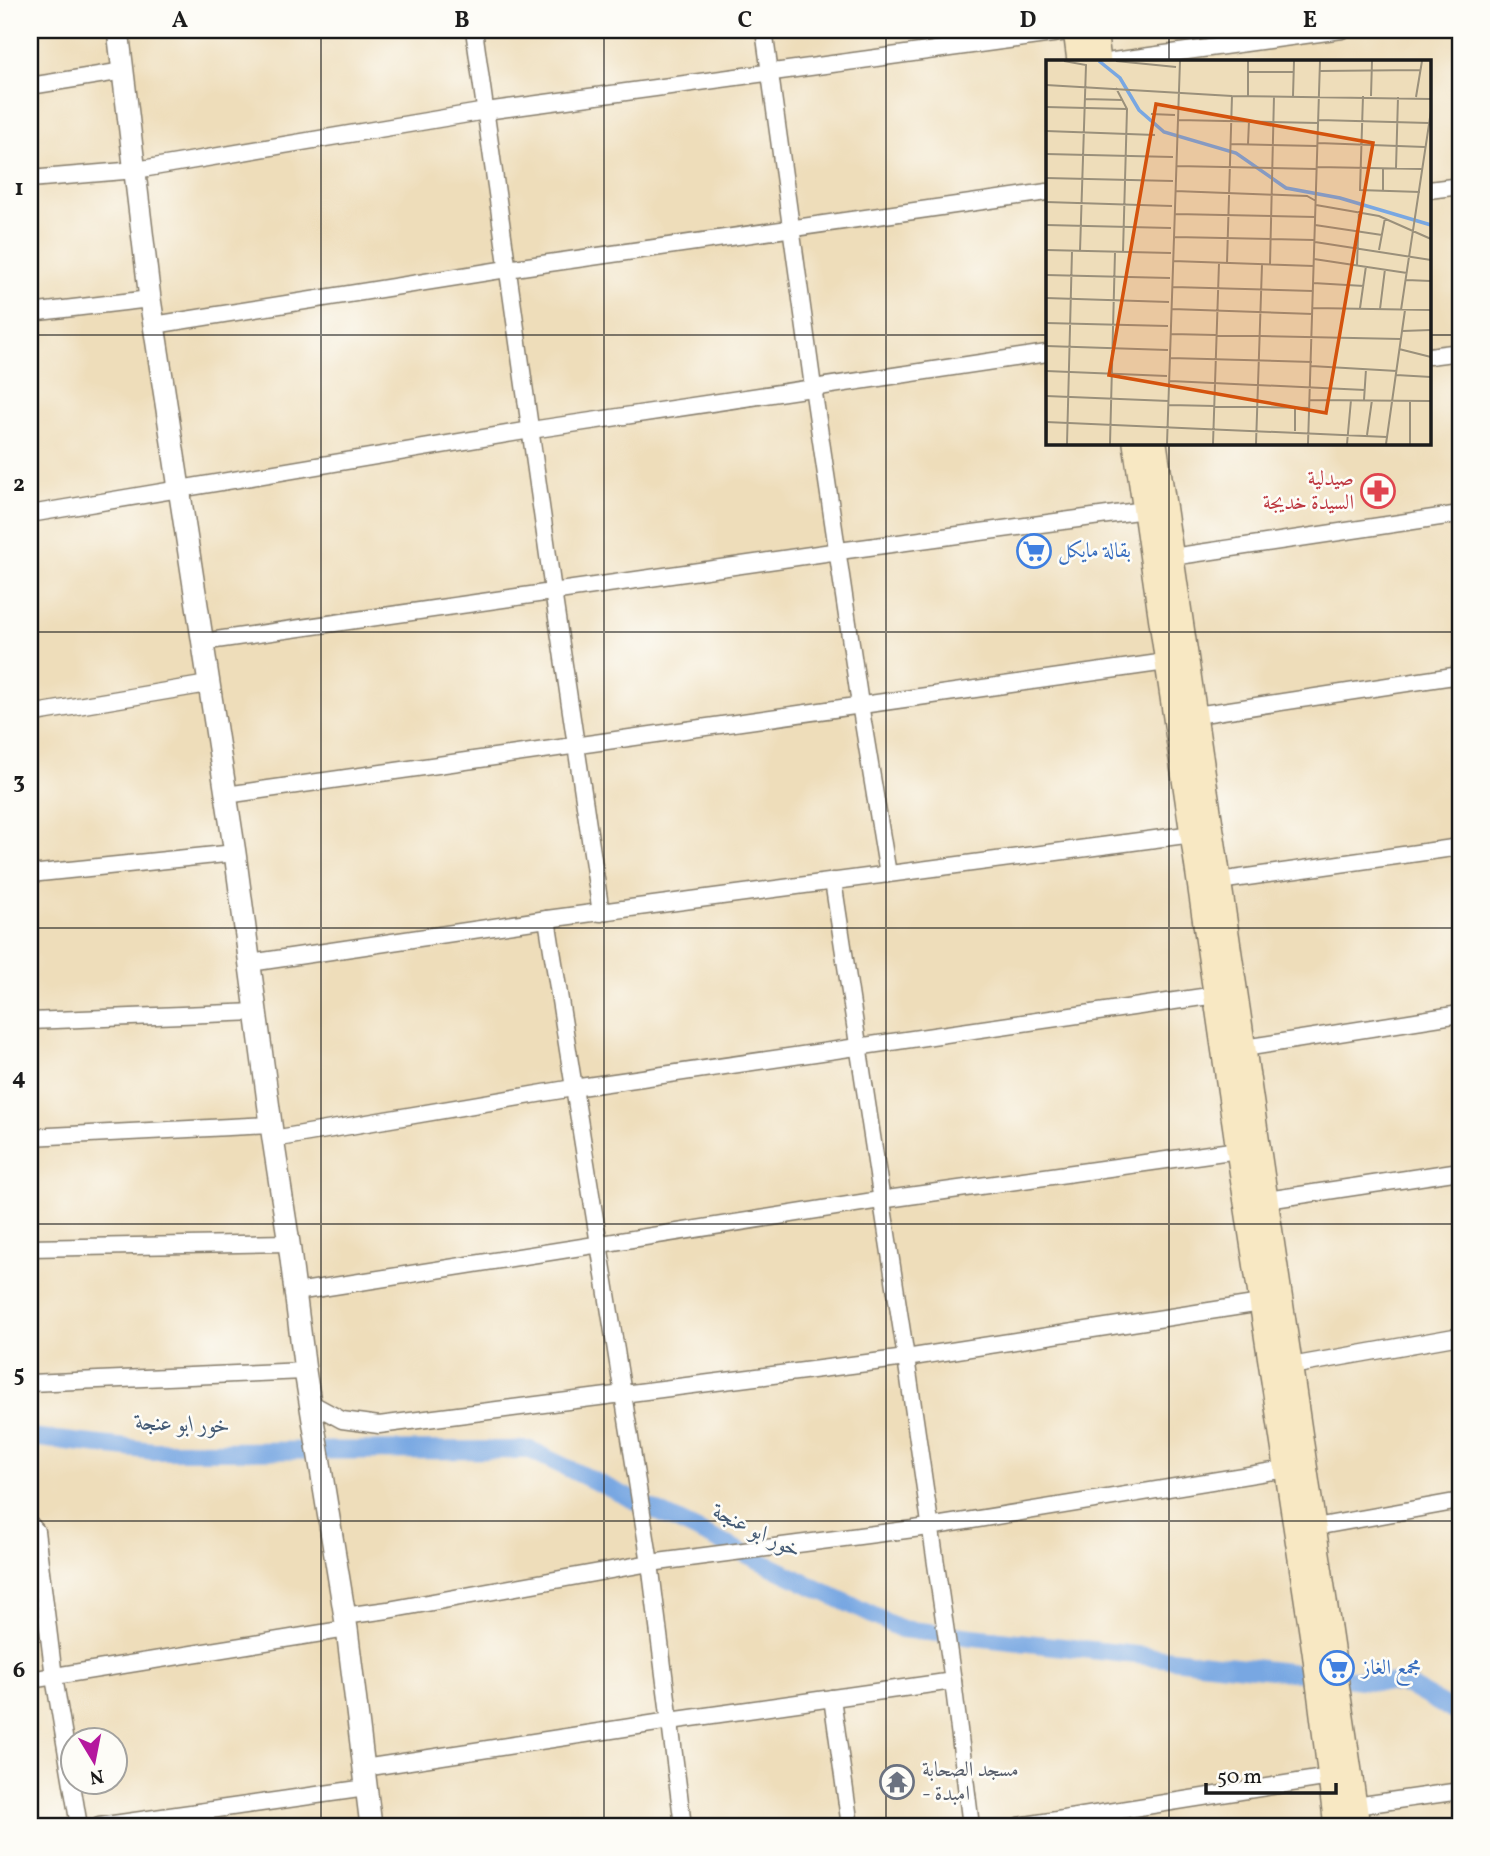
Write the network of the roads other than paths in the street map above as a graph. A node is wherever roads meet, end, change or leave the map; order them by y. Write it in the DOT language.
graph roads {
  1 [pos="118,30"];
  2 [pos="474,30"];
  3 [pos="764,30"];
  4 [pos="1082,30"];
  5 [pos="1342,30"];
  6 [pos="1079,60"];
  7 [pos="1098,60"];
  8 [pos="1120,60"];
  9 [pos="124,71"];
  10 [pos="771,73"];
  11 [pos="30,86"];
  12 [pos="486,111"];
  13 [pos="136,170"];
  14 [pos="30,179"];
  15 [pos="1460,186"];
  16 [pos="1430,190"];
  17 [pos="1046,192"];
  18 [pos="793,227"];
  19 [pos="507,269"];
  20 [pos="150,299"];
  21 [pos="30,313"];
  22 [pos="154,325"];
  23 [pos="1460,352"];
  24 [pos="1046,353"];
  25 [pos="1430,356"];
  26 [pos="813,387"];
  27 [pos="531,430"];
  28 [pos="1135,444"];
  29 [pos="1156,444"];
  30 [pos="180,490"];
  31 [pos="1145,510"];
  32 [pos="30,514"];
  33 [pos="1460,514"];
  34 [pos="839,551"];
  35 [pos="1172,557"];
  36 [pos="553,591"];
  37 [pos="202,642"];
  38 [pos="1166,662"];
  39 [pos="1460,675"];
  40 [pos="208,684"];
  41 [pos="860,704"];
  42 [pos="30,714"];
  43 [pos="1196,715"];
  44 [pos="576,744"];
  45 [pos="226,795"];
  46 [pos="1193,834"];
  47 [pos="1460,847"];
  48 [pos="235,853"];
  49 [pos="30,874"];
  50 [pos="888,874"];
  51 [pos="833,881"];
  52 [pos="1219,881"];
  53 [pos="601,913"];
  54 [pos="547,919"];
  55 [pos="250,963"];
  56 [pos="1216,995"];
  57 [pos="257,1012"];
  58 [pos="1460,1014"];
  59 [pos="30,1021"];
  60 [pos="859,1047"];
  61 [pos="1244,1048"];
  62 [pos="573,1088"];
  63 [pos="272,1132"];
  64 [pos="30,1137"];
  65 [pos="1238,1150"];
  66 [pos="1460,1171"];
  67 [pos="880,1200"];
  68 [pos="1267,1200"];
  69 [pos="289,1243"];
  70 [pos="599,1244"];
  71 [pos="30,1248"];
  72 [pos="296,1292"];
  73 [pos="1261,1303"];
  74 [pos="1460,1336"];
  75 [pos="906,1358"];
  76 [pos="1291,1366"];
  77 [pos="305,1371"];
  78 [pos="30,1383"];
  79 [pos="623,1394"];
  80 [pos="310,1408"];
  81 [pos="1286,1469"];
  82 [pos="1460,1501"];
  83 [pos="30,1524"];
  84 [pos="929,1527"];
  85 [pos="1315,1527"];
  86 [pos="650,1563"];
  87 [pos="346,1622"];
  88 [pos="1323,1653"];
  89 [pos="54,1677"];
  90 [pos="30,1680"];
  91 [pos="953,1681"];
  92 [pos="1328,1690"];
  93 [pos="832,1698"];
  94 [pos="670,1721"];
  95 [pos="1330,1777"];
  96 [pos="365,1778"];
  97 [pos="1460,1791"];
  98 [pos="1357,1816"];
  99 [pos="79,1826"];
  100 [pos="99,1826"];
  101 [pos="371,1826"];
  102 [pos="683,1826"];
  103 [pos="850,1826"];
  104 [pos="971,1826"];
  105 [pos="1019,1826"];
  106 [pos="1336,1826"];
  1 -- 9 [label="street"];
  2 -- 12 [label="street"];
  3 -- 10 [label="street"];
  4 -- 6 [label="main road"];
  4 -- 7 [label="main road"];
  4 -- 10 [label="street"];
  5 -- 8 [label="street"];
  9 -- 11 [label="street"];
  9 -- 13 [label="street"];
  10 -- 12 [label="street"];
  10 -- 18 [label="street"];
  12 -- 13 [label="street"];
  12 -- 19 [label="street"];
  13 -- 14 [label="street"];
  13 -- 20 [label="street"];
  15 -- 16 [label="street"];
  17 -- 18 [label="street"];
  18 -- 19 [label="street"];
  18 -- 26 [label="street"];
  19 -- 22 [label="street"];
  19 -- 27 [label="street"];
  20 -- 21 [label="street"];
  20 -- 22 [label="street"];
  22 -- 30 [label="street"];
  23 -- 25 [label="street"];
  24 -- 26 [label="street"];
  26 -- 27 [label="street"];
  26 -- 34 [label="street"];
  27 -- 30 [label="street"];
  27 -- 36 [label="street"];
  28 -- 31 [label="main road"];
  29 -- 35 [label="main road"];
  30 -- 32 [label="street"];
  30 -- 37 [label="street"];
  31 -- 34 [label="street"];
  31 -- 38 [label="main road"];
  33 -- 35 [label="street"];
  34 -- 36 [label="street"];
  34 -- 41 [label="street"];
  35 -- 43 [label="main road"];
  36 -- 37 [label="street"];
  36 -- 44 [label="street"];
  37 -- 40 [label="street"];
  38 -- 41 [label="street"];
  38 -- 46 [label="main road"];
  39 -- 43 [label="street"];
  40 -- 42 [label="street"];
  40 -- 45 [label="street"];
  41 -- 44 [label="street"];
  41 -- 50 [label="street"];
  43 -- 52 [label="main road"];
  44 -- 45 [label="street"];
  44 -- 53 [label="street"];
  45 -- 48 [label="street"];
  46 -- 50 [label="street"];
  46 -- 56 [label="main road"];
  47 -- 52 [label="street"];
  48 -- 49 [label="street"];
  48 -- 55 [label="street"];
  50 -- 51 [label="street"];
  51 -- 53 [label="street"];
  51 -- 60 [label="street"];
  52 -- 61 [label="main road"];
  53 -- 54 [label="street"];
  54 -- 55 [label="street"];
  54 -- 62 [label="street"];
  55 -- 57 [label="street"];
  56 -- 60 [label="street"];
  56 -- 65 [label="main road"];
  57 -- 59 [label="street"];
  57 -- 63 [label="street"];
  58 -- 61 [label="street"];
  60 -- 62 [label="street"];
  60 -- 67 [label="street"];
  61 -- 68 [label="main road"];
  62 -- 63 [label="street"];
  62 -- 70 [label="street"];
  63 -- 64 [label="street"];
  63 -- 69 [label="street"];
  65 -- 67 [label="street"];
  65 -- 73 [label="main road"];
  66 -- 68 [label="street"];
  67 -- 70 [label="street"];
  67 -- 75 [label="street"];
  68 -- 76 [label="main road"];
  69 -- 71 [label="street"];
  69 -- 72 [label="street"];
  70 -- 72 [label="street"];
  70 -- 79 [label="street"];
  72 -- 77 [label="street"];
  73 -- 75 [label="street"];
  73 -- 81 [label="main road"];
  74 -- 76 [label="street"];
  75 -- 79 [label="street"];
  75 -- 84 [label="street"];
  76 -- 85 [label="main road"];
  77 -- 78 [label="street"];
  77 -- 80 [label="street"];
  79 -- 80 [label="street"];
  79 -- 86 [label="street"];
  80 -- 87 [label="street"];
  81 -- 84 [label="street"];
  81 -- 88 [label="main road"];
  82 -- 85 [label="street"];
  83 -- 89 [label="street"];
  84 -- 86 [label="street"];
  84 -- 91 [label="street"];
  85 -- 88 [label="main road"];
  86 -- 87 [label="street"];
  86 -- 94 [label="street"];
  87 -- 89 [label="street"];
  87 -- 96 [label="street"];
  88 -- 92 [label="main road"];
  89 -- 90 [label="street"];
  89 -- 99 [label="street"];
  91 -- 93 [label="street"];
  91 -- 104 [label="street"];
  92 -- 95 [label="main road"];
  92 -- 98 [label="main road"];
  93 -- 94 [label="street"];
  93 -- 103 [label="street"];
  94 -- 96 [label="street"];
  94 -- 102 [label="street"];
  95 -- 105 [label="street"];
  95 -- 106 [label="main road"];
  96 -- 100 [label="street"];
  96 -- 101 [label="street"];
  97 -- 98 [label="street"];
}
